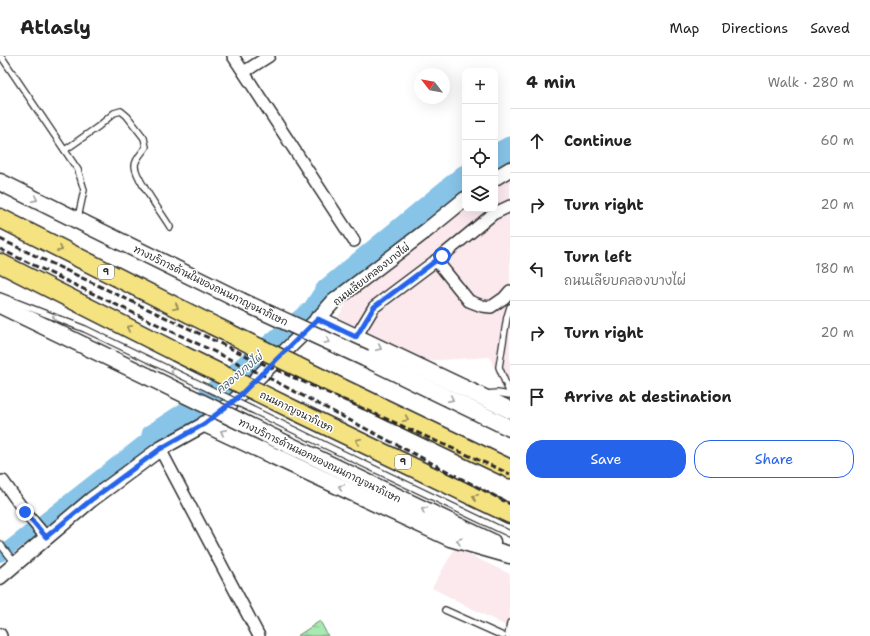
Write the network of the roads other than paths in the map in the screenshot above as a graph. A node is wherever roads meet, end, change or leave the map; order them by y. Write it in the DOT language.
graph roads {
  1 [pos="1,56"];
  2 [pos="233,56"];
  3 [pos="269,56"];
  4 [pos="244,72"];
  5 [pos="65,150"];
  6 [pos="510,169"];
  7 [pos="498,176"];
  8 [pos="0,182"];
  9 [pos="462,201"];
  10 [pos="510,206"];
  11 [pos="0,218"];
  12 [pos="78,221"];
  13 [pos="170,227"];
  14 [pos="354,242"];
  15 [pos="436,260"];
  16 [pos="0,263"];
  17 [pos="510,291"];
  18 [pos="0,296"];
  19 [pos="501,300"];
  20 [pos="0,305"];
  21 [pos="510,307"];
  22 [pos="318,319"];
  23 [pos="356,337"];
  24 [pos="478,394"];
  25 [pos="510,395"];
  26 [pos="510,410"];
  27 [pos="204,424"];
  28 [pos="510,428"];
  29 [pos="160,449"];
  30 [pos="510,469"];
  31 [pos="2,481"];
  32 [pos="510,514"];
  33 [pos="510,534"];
  34 [pos="44,535"];
  35 [pos="0,544"];
  36 [pos="510,550"];
  37 [pos="510,555"];
  38 [pos="13,560"];
  39 [pos="0,576"];
  40 [pos="445,610"];
  41 [pos="510,623"];
  42 [pos="259,636"];
  43 [pos="502,636"];
  44 [pos="508,636"];
  1 -- 5 [label="lane"];
  2 -- 4 [label="street"];
  3 -- 4 [label="street"];
  4 -- 14 [label="street"];
  5 -- 12 [label="lane"];
  5 -- 13 [label="lane"];
  6 -- 7 [label="street"];
  8 -- 12 [label="main road, ทางบริการด้านในของถนนกาญจนาภิเษก, one-way"];
  9 -- 22 [label="street, ถนนเลียบคลองบางไผ่"];
  10 -- 15 [label="street"];
  11 -- 30 [label="highway, 9, one-way, bridge"];
  12 -- 28 [label="main road, ทางบริการด้านในของถนนกาญจนาภิเษก, one-way, bridge"];
  15 -- 19 [label="street"];
  15 -- 23 [label="street"];
  32 -- 16 [label="highway, ถนนกาญจนาภิเษก / 9, one-way, bridge"];
  17 -- 19 [label="street"];
  33 -- 18 [label="lane, one-way, bridge"];
  19 -- 21 [label="lane"];
  36 -- 20 [label="main road, ทางบริการด้านนอกของถนนกาญจนาภิเษก, one-way, bridge"];
  21 -- 25 [label="lane"];
  22 -- 23 [label="main road"];
  22 -- 27 [label="street, ถนนเลียบคลองบางไผ่"];
  23 -- 24 [label="main road, one-way"];
  24 -- 25 [label="lane"];
  24 -- 26 [label="main road"];
  27 -- 29 [label="street, ถนนเลียบคลองบางไผ่"];
  37 -- 27 [label="main road, one-way"];
  29 -- 34 [label="street, ถนนเลียบคลองบางไผ่"];
  29 -- 42 [label="street"];
  31 -- 34 [label="street"];
  34 -- 38 [label="street, ถนนเลียบคลองบางไผ่"];
  35 -- 38 [label="lane"];
  38 -- 39 [label="street, ถนนเลียบคลองบางไผ่"];
  40 -- 43 [label="lane"];
  41 -- 44 [label="lane"];
}
